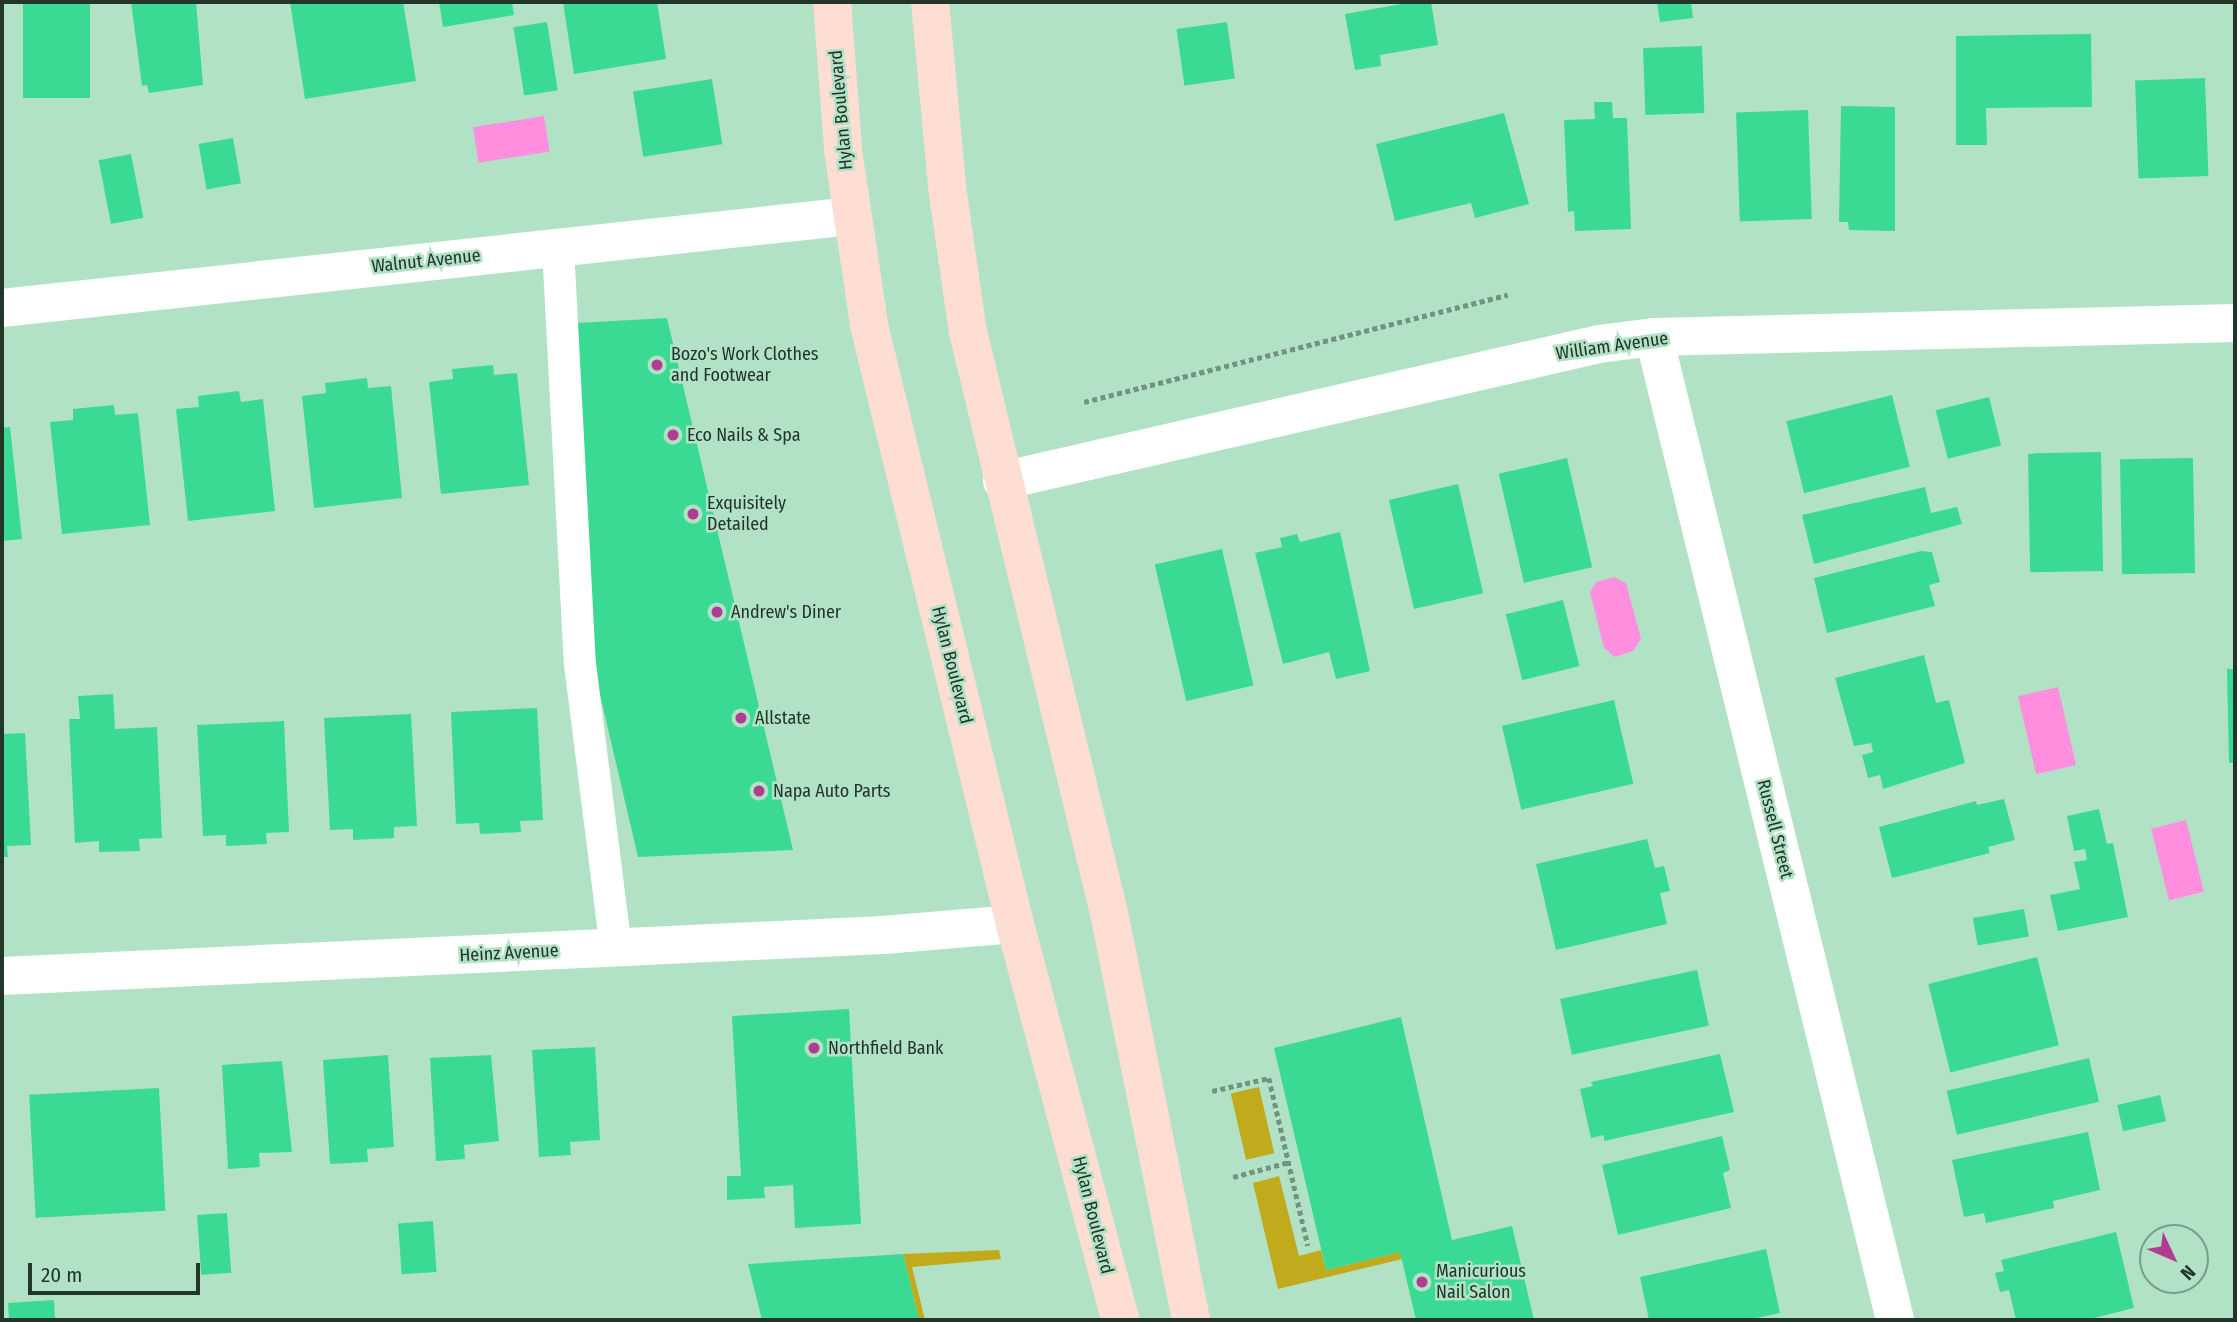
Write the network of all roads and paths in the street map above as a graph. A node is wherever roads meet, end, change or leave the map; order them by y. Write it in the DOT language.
graph roads {
  1 [pos="832,2"];
  2 [pos="930,2"];
  3 [pos="851,216"];
  4 [pos="558,247"];
  5 [pos="1508,295"];
  6 [pos="2,308"];
  7 [pos="2235,323"];
  8 [pos="1654,337"];
  9 [pos="1084,402"];
  10 [pos="1003,481"];
  11 [pos="1015,924"];
  12 [pos="616,947"];
  13 [pos="2,976"];
  14 [pos="1212,1091"];
  15 [pos="1289,1162"];
  16 [pos="1233,1177"];
  17 [pos="1308,1246"];
  18 [pos="1120,1320"];
  19 [pos="1191,1320"];
  20 [pos="1895,1320"];
  1 -- 3 [label="main road, Hylan Boulevard"];
  2 -- 10 [label="main road"];
  3 -- 4 [label="street, Walnut Avenue"];
  3 -- 11 [label="main road, Hylan Boulevard"];
  4 -- 6 [label="street, Walnut Avenue"];
  4 -- 12 [label="lane"];
  5 -- 9 [label="path"];
  7 -- 8 [label="street, William Avenue"];
  8 -- 10 [label="street, William Avenue"];
  8 -- 20 [label="street, Russell Street"];
  10 -- 19 [label="main road"];
  11 -- 12 [label="street, Heinz Avenue"];
  11 -- 18 [label="main road, Hylan Boulevard"];
  12 -- 13 [label="street, Heinz Avenue"];
  14 -- 15 [label="path"];
  15 -- 16 [label="path"];
  15 -- 17 [label="path"];
}
